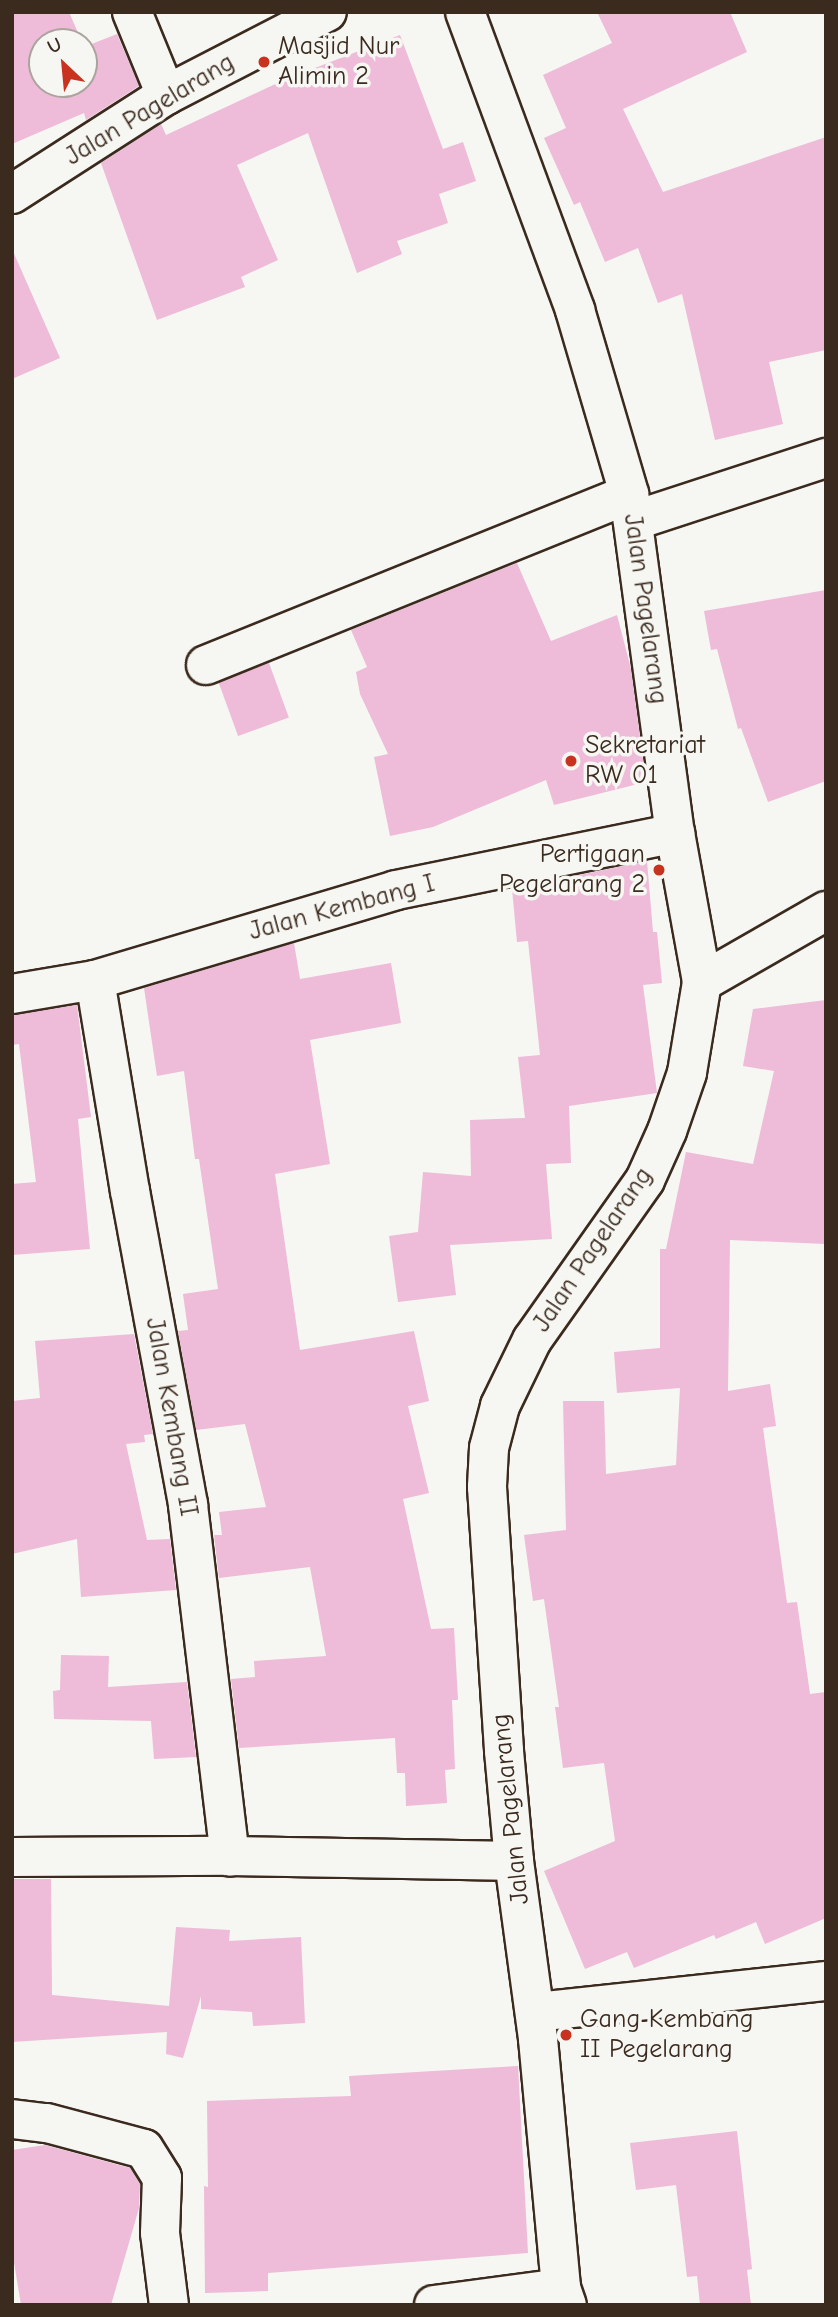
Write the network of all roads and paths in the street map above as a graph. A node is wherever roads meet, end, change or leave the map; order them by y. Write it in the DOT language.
graph roads {
  1 [pos="132,12"];
  2 [pos="327,12"];
  3 [pos="465,12"];
  4 [pos="166,95"];
  5 [pos="12,194"];
  6 [pos="826,458"];
  7 [pos="631,508"];
  8 [pos="206,665"];
  9 [pos="675,833"];
  10 [pos="826,911"];
  11 [pos="95,980"];
  12 [pos="702,982"];
  13 [pos="12,994"];
  14 [pos="230,1856"];
  15 [pos="12,1857"];
  16 [pos="514,1861"];
  17 [pos="826,1981"];
  18 [pos="535,2012"];
  19 [pos="12,2119"];
  20 [pos="564,2296"];
  21 [pos="169,2305"];
  22 [pos="433,2305"];
  1 -- 4 [label="street"];
  2 -- 4 [label="street, Jalan Pagelarang"];
  3 -- 7 [label="street, Jalan Pagelarang"];
  4 -- 5 [label="street, Jalan Pagelarang"];
  6 -- 7 [label="street"];
  7 -- 8 [label="street"];
  7 -- 9 [label="street, Jalan Pagelarang"];
  9 -- 11 [label="street, Jalan Kembang I"];
  9 -- 12 [label="street, Jalan Pagelarang"];
  10 -- 12 [label="street"];
  11 -- 13 [label="street, Jalan Kembang I"];
  11 -- 14 [label="street, Jalan Kembang II"];
  12 -- 16 [label="street, Jalan Pagelarang"];
  14 -- 15 [label="street"];
  14 -- 16 [label="street"];
  16 -- 18 [label="street, Jalan Pagelarang"];
  17 -- 18 [label="street"];
  18 -- 20 [label="street, Jalan Pagelarang"];
  19 -- 21 [label="street"];
  20 -- 22 [label="street"];
}
